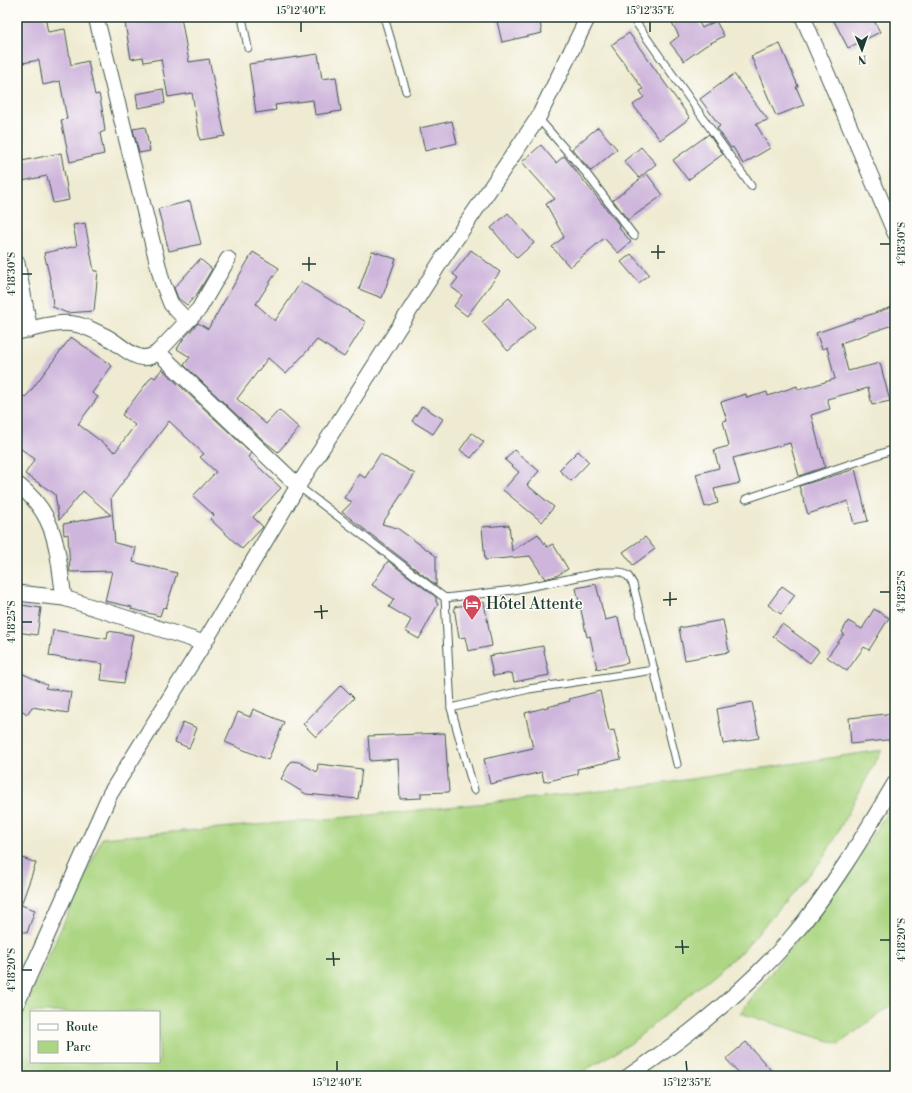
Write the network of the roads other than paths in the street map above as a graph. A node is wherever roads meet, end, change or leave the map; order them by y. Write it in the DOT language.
graph roads {
  1 [pos="96,17"];
  2 [pos="242,17"];
  3 [pos="384,17"];
  4 [pos="588,17"];
  5 [pos="632,17"];
  6 [pos="803,17"];
  7 [pos="248,48"];
  8 [pos="406,91"];
  9 [pos="538,118"];
  10 [pos="751,186"];
  11 [pos="895,233"];
  12 [pos="634,236"];
  13 [pos="228,259"];
  14 [pos="17,263"];
  15 [pos="187,321"];
  16 [pos="23,331"];
  17 [pos="158,352"];
  18 [pos="895,448"];
  19 [pos="17,484"];
  20 [pos="298,486"];
  21 [pos="746,499"];
  22 [pos="17,593"];
  23 [pos="64,598"];
  24 [pos="445,598"];
  25 [pos="204,643"];
  26 [pos="654,670"];
  27 [pos="451,708"];
  28 [pos="677,764"];
  29 [pos="895,783"];
  30 [pos="474,790"];
  31 [pos="17,1002"];
  32 [pos="629,1076"];
  1 -- 15 [label="street"];
  2 -- 7 [label="lane"];
  3 -- 8 [label="lane"];
  4 -- 9 [label="street"];
  5 -- 10 [label="lane"];
  6 -- 11 [label="street"];
  9 -- 12 [label="lane"];
  9 -- 20 [label="street"];
  13 -- 15 [label="street"];
  14 -- 16 [label="street"];
  15 -- 17 [label="street"];
  16 -- 17 [label="street"];
  17 -- 20 [label="street"];
  18 -- 21 [label="lane"];
  19 -- 23 [label="street"];
  20 -- 24 [label="lane"];
  20 -- 25 [label="street"];
  22 -- 23 [label="street"];
  23 -- 25 [label="street"];
  24 -- 26 [label="lane"];
  24 -- 27 [label="lane"];
  25 -- 31 [label="street"];
  26 -- 27 [label="lane"];
  26 -- 28 [label="lane"];
  27 -- 30 [label="lane"];
  29 -- 32 [label="street"];
}
